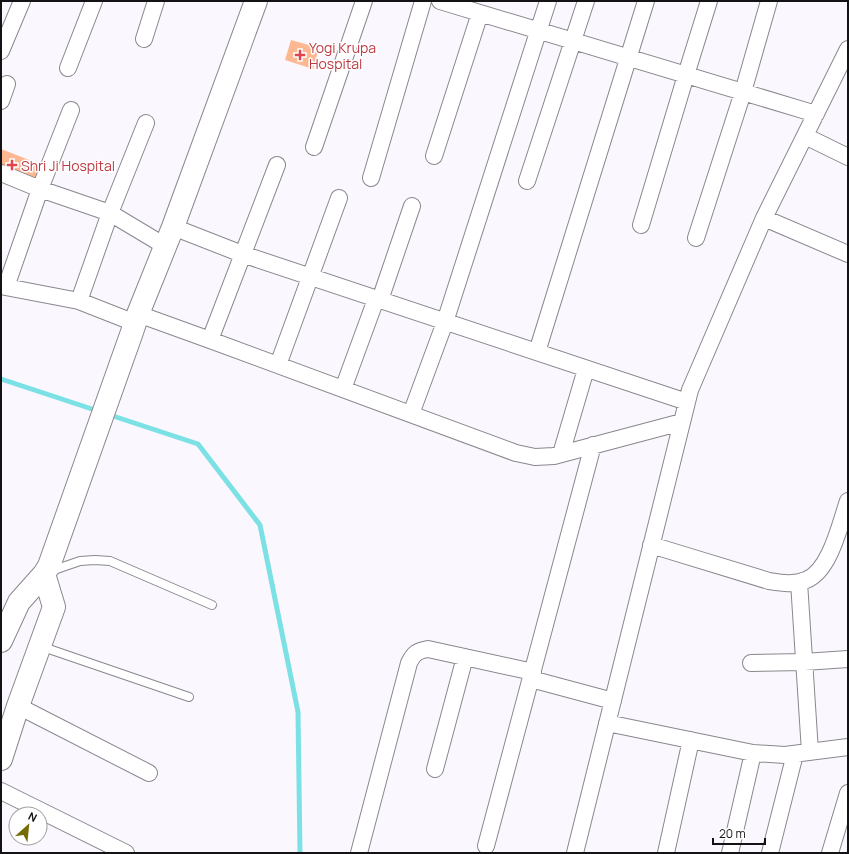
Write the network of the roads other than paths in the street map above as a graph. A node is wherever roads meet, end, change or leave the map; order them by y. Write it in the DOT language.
graph roads {
  1 [pos="22,1"];
  2 [pos="94,1"];
  3 [pos="156,1"];
  4 [pos="256,1"];
  5 [pos="364,1"];
  6 [pos="423,1"];
  7 [pos="440,1"];
  8 [pos="548,1"];
  9 [pos="586,1"];
  10 [pos="646,1"];
  11 [pos="709,1"];
  12 [pos="769,1"];
  13 [pos="484,9"];
  14 [pos="539,31"];
  15 [pos="144,39"];
  16 [pos="573,41"];
  17 [pos="1,51"];
  18 [pos="847,54"];
  19 [pos="628,58"];
  20 [pos="68,68"];
  21 [pos="686,75"];
  22 [pos="7,84"];
  23 [pos="743,92"];
  24 [pos="1,101"];
  25 [pos="71,110"];
  26 [pos="816,114"];
  27 [pos="146,122"];
  28 [pos="805,136"];
  29 [pos="314,147"];
  30 [pos="434,156"];
  31 [pos="848,157"];
  32 [pos="278,165"];
  33 [pos="1,174"];
  34 [pos="371,178"];
  35 [pos="527,181"];
  36 [pos="40,189"];
  37 [pos="339,198"];
  38 [pos="412,206"];
  39 [pos="110,214"];
  40 [pos="764,218"];
  41 [pos="641,225"];
  42 [pos="169,237"];
  43 [pos="696,238"];
  44 [pos="242,254"];
  45 [pos="848,254"];
  46 [pos="310,277"];
  47 [pos="4,286"];
  48 [pos="378,299"];
  49 [pos="79,301"];
  50 [pos="445,322"];
  51 [pos="135,323"];
  52 [pos="210,340"];
  53 [pos="538,352"];
  54 [pos="278,365"];
  55 [pos="586,369"];
  56 [pos="343,389"];
  57 [pos="687,402"];
  58 [pos="411,414"];
  59 [pos="682,422"];
  60 [pos="593,445"];
  61 [pos="561,454"];
  62 [pos="848,501"];
  63 [pos="651,545"];
  64 [pos="47,570"];
  65 [pos="799,582"];
  66 [pos="212,605"];
  67 [pos="1,641"];
  68 [pos="39,646"];
  69 [pos="465,657"];
  70 [pos="848,659"];
  71 [pos="804,662"];
  72 [pos="751,663"];
  73 [pos="532,675"];
  74 [pos="189,697"];
  75 [pos="613,701"];
  76 [pos="18,706"];
  77 [pos="607,723"];
  78 [pos="691,740"];
  79 [pos="848,747"];
  80 [pos="753,753"];
  81 [pos="803,753"];
  82 [pos="1,759"];
  83 [pos="435,769"];
  84 [pos="149,773"];
  85 [pos="1,791"];
  86 [pos="848,793"];
  87 [pos="486,846"];
  88 [pos="126,853"];
  89 [pos="359,853"];
  90 [pos="575,853"];
  91 [pos="666,853"];
  92 [pos="730,853"];
  93 [pos="770,853"];
  94 [pos="830,853"];
  1 -- 17 [label="street"];
  2 -- 20 [label="street"];
  3 -- 15 [label="street"];
  4 -- 42 [label="main road"];
  5 -- 29 [label="street"];
  6 -- 34 [label="street"];
  7 -- 13 [label="street"];
  8 -- 14 [label="street"];
  9 -- 16 [label="street"];
  10 -- 19 [label="street"];
  11 -- 21 [label="street"];
  12 -- 23 [label="street"];
  13 -- 14 [label="street"];
  13 -- 30 [label="street"];
  14 -- 16 [label="street"];
  14 -- 50 [label="street"];
  16 -- 19 [label="street"];
  16 -- 35 [label="street"];
  18 -- 26 [label="street"];
  19 -- 21 [label="street"];
  19 -- 53 [label="street"];
  21 -- 23 [label="street"];
  21 -- 41 [label="street"];
  22 -- 24 [label="street"];
  23 -- 26 [label="street"];
  23 -- 43 [label="street"];
  25 -- 36 [label="street"];
  26 -- 28 [label="street"];
  27 -- 39 [label="street"];
  28 -- 31 [label="street"];
  28 -- 40 [label="street"];
  32 -- 44 [label="street"];
  33 -- 36 [label="street"];
  36 -- 39 [label="street"];
  36 -- 47 [label="street"];
  37 -- 46 [label="street"];
  38 -- 48 [label="street"];
  39 -- 42 [label="street"];
  39 -- 49 [label="street"];
  40 -- 45 [label="street"];
  40 -- 57 [label="street"];
  42 -- 44 [label="street"];
  42 -- 51 [label="main road"];
  44 -- 46 [label="street"];
  44 -- 52 [label="street"];
  46 -- 48 [label="street"];
  46 -- 54 [label="street"];
  47 -- 49 [label="street"];
  48 -- 50 [label="street"];
  48 -- 56 [label="street"];
  49 -- 51 [label="street"];
  50 -- 53 [label="street"];
  50 -- 58 [label="street"];
  51 -- 52 [label="street"];
  51 -- 64 [label="main road"];
  52 -- 54 [label="street"];
  53 -- 55 [label="street"];
  54 -- 56 [label="street"];
  55 -- 57 [label="street"];
  55 -- 61 [label="street"];
  56 -- 58 [label="street"];
  57 -- 59 [label="street"];
  58 -- 61 [label="street"];
  59 -- 60 [label="street"];
  59 -- 63 [label="street"];
  60 -- 61 [label="street"];
  60 -- 73 [label="street"];
  62 -- 65 [label="street"];
  63 -- 65 [label="street"];
  63 -- 75 [label="street"];
  64 -- 66 [label="lane"];
  64 -- 67 [label="main road"];
  64 -- 68 [label="main road"];
  65 -- 71 [label="street"];
  68 -- 74 [label="lane"];
  68 -- 76 [label="main road"];
  69 -- 73 [label="street"];
  69 -- 83 [label="street"];
  69 -- 89 [label="street"];
  70 -- 71 [label="street"];
  71 -- 72 [label="street"];
  71 -- 81 [label="street"];
  73 -- 75 [label="street"];
  73 -- 87 [label="street"];
  75 -- 77 [label="street"];
  76 -- 82 [label="main road"];
  76 -- 84 [label="street"];
  77 -- 78 [label="street"];
  77 -- 90 [label="street"];
  78 -- 80 [label="street"];
  78 -- 91 [label="street"];
  79 -- 81 [label="street"];
  80 -- 81 [label="street"];
  80 -- 92 [label="street"];
  81 -- 93 [label="street"];
  85 -- 88 [label="street"];
  86 -- 94 [label="street"];
}
